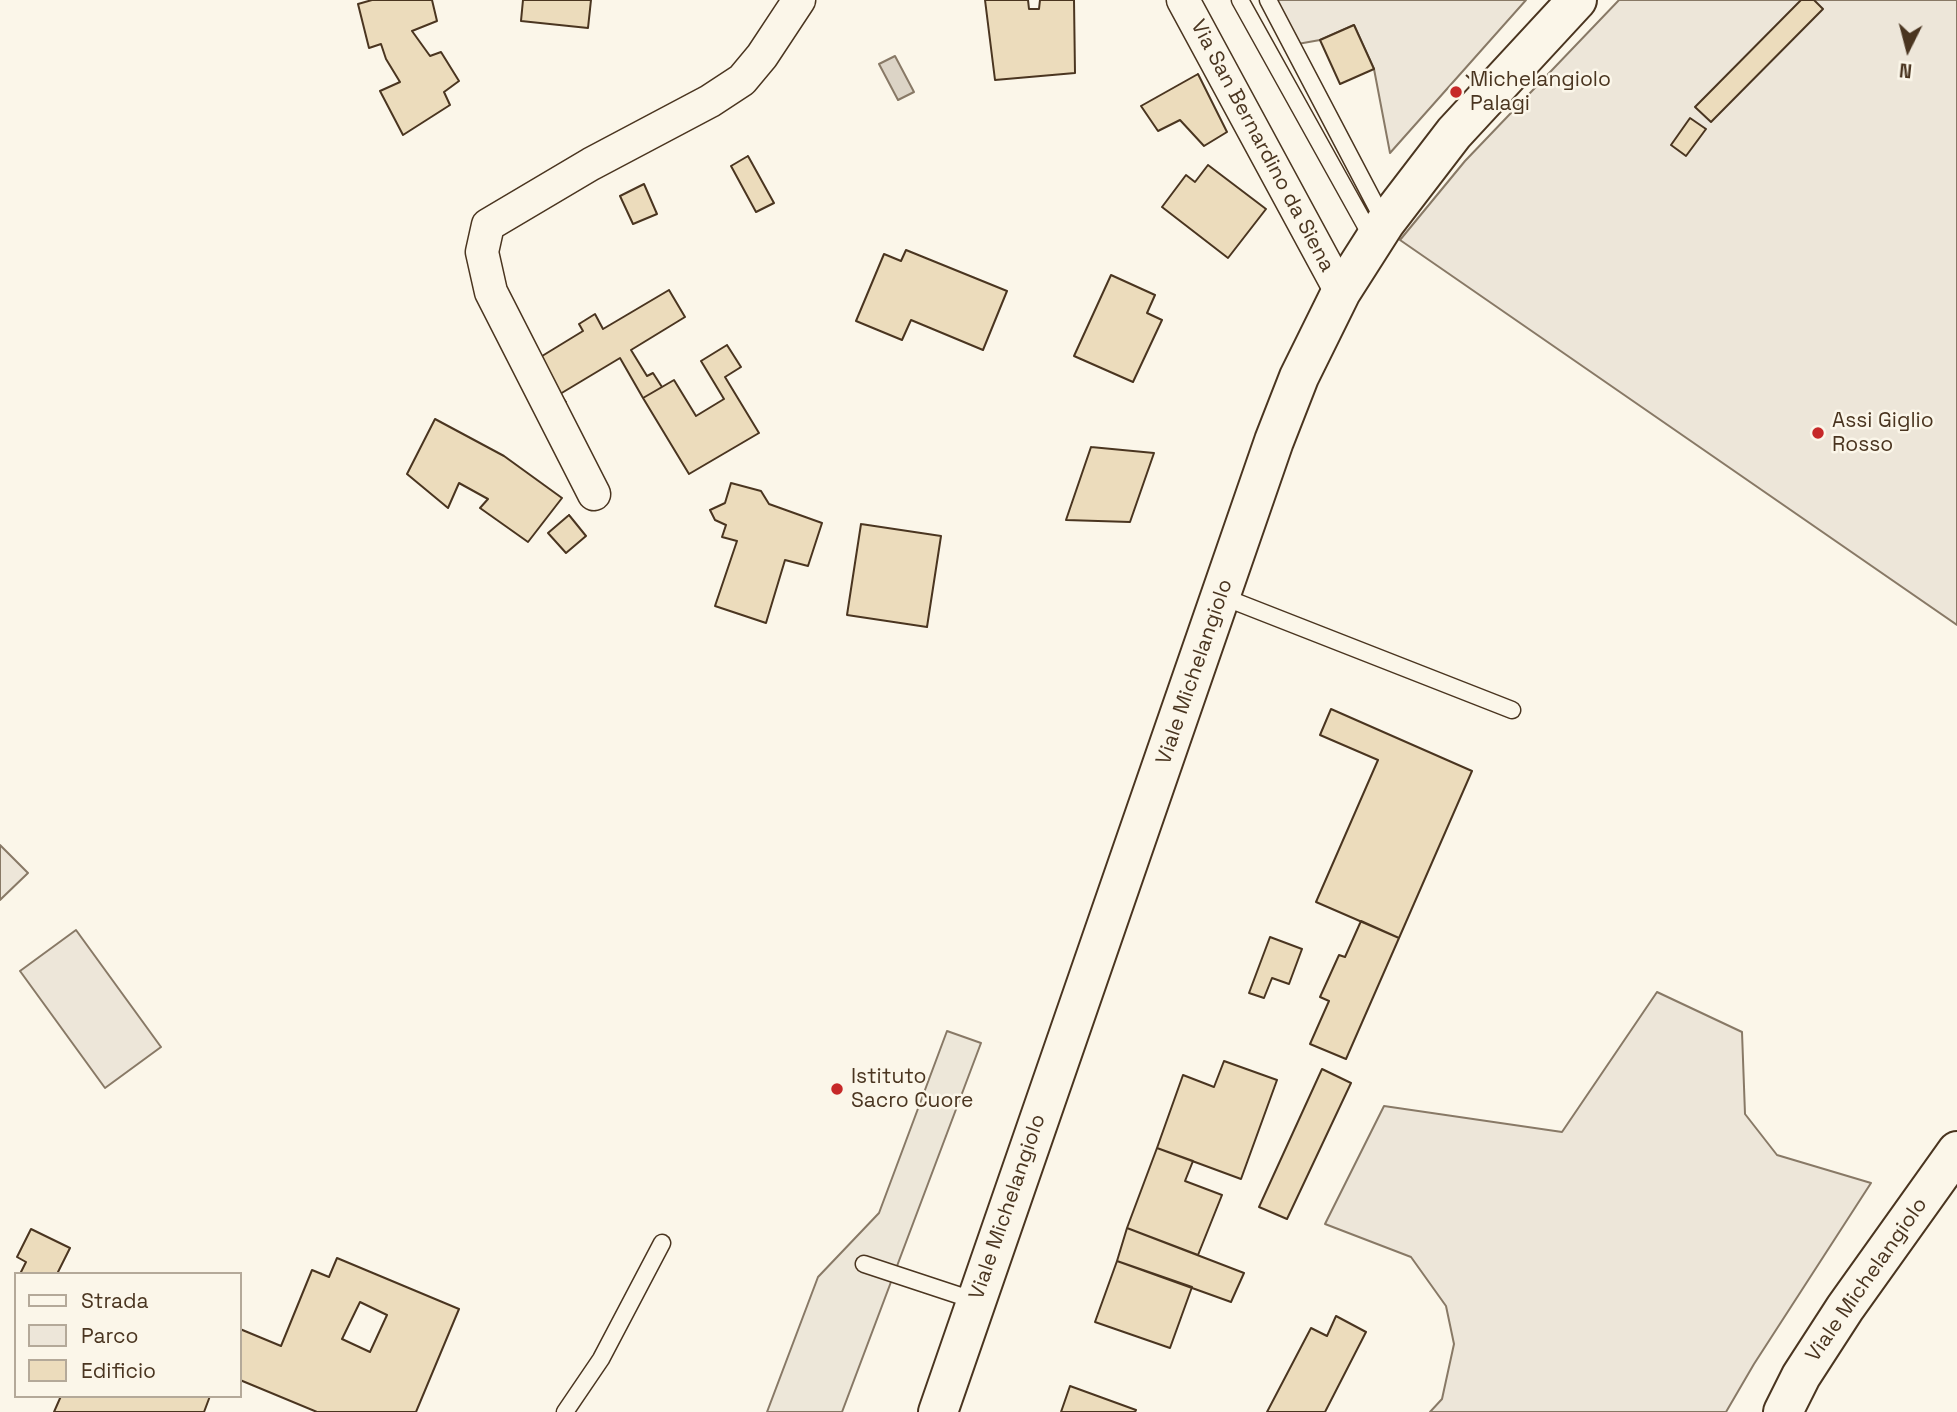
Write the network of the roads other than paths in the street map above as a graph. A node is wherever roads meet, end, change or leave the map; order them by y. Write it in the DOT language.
graph roads {
  1 [pos="799,0"];
  2 [pos="1183,0"];
  3 [pos="1240,0"];
  4 [pos="1268,0"];
  5 [pos="1577,0"];
  6 [pos="1379,231"];
  7 [pos="1341,292"];
  8 [pos="594,494"];
  9 [pos="1220,596"];
  10 [pos="1512,710"];
  11 [pos="1957,1151"];
  12 [pos="662,1243"];
  13 [pos="864,1264"];
  14 [pos="976,1301"];
  15 [pos="565,1412"];
  16 [pos="938,1412"];
  17 [pos="1783,1412"];
  1 -- 8 [label="street"];
  2 -- 7 [label="street, Via San Bernardino da Siena"];
  3 -- 6 [label="lane"];
  4 -- 6 [label="lane"];
  5 -- 6 [label="main road, Viale Michelangiolo"];
  6 -- 7 [label="main road, Viale Michelangiolo"];
  7 -- 9 [label="main road, Viale Michelangiolo"];
  9 -- 10 [label="lane"];
  9 -- 14 [label="main road, Viale Michelangiolo"];
  11 -- 17 [label="main road, Viale Michelangiolo"];
  12 -- 15 [label="lane"];
  13 -- 14 [label="lane"];
  14 -- 16 [label="main road, Viale Michelangiolo"];
}
